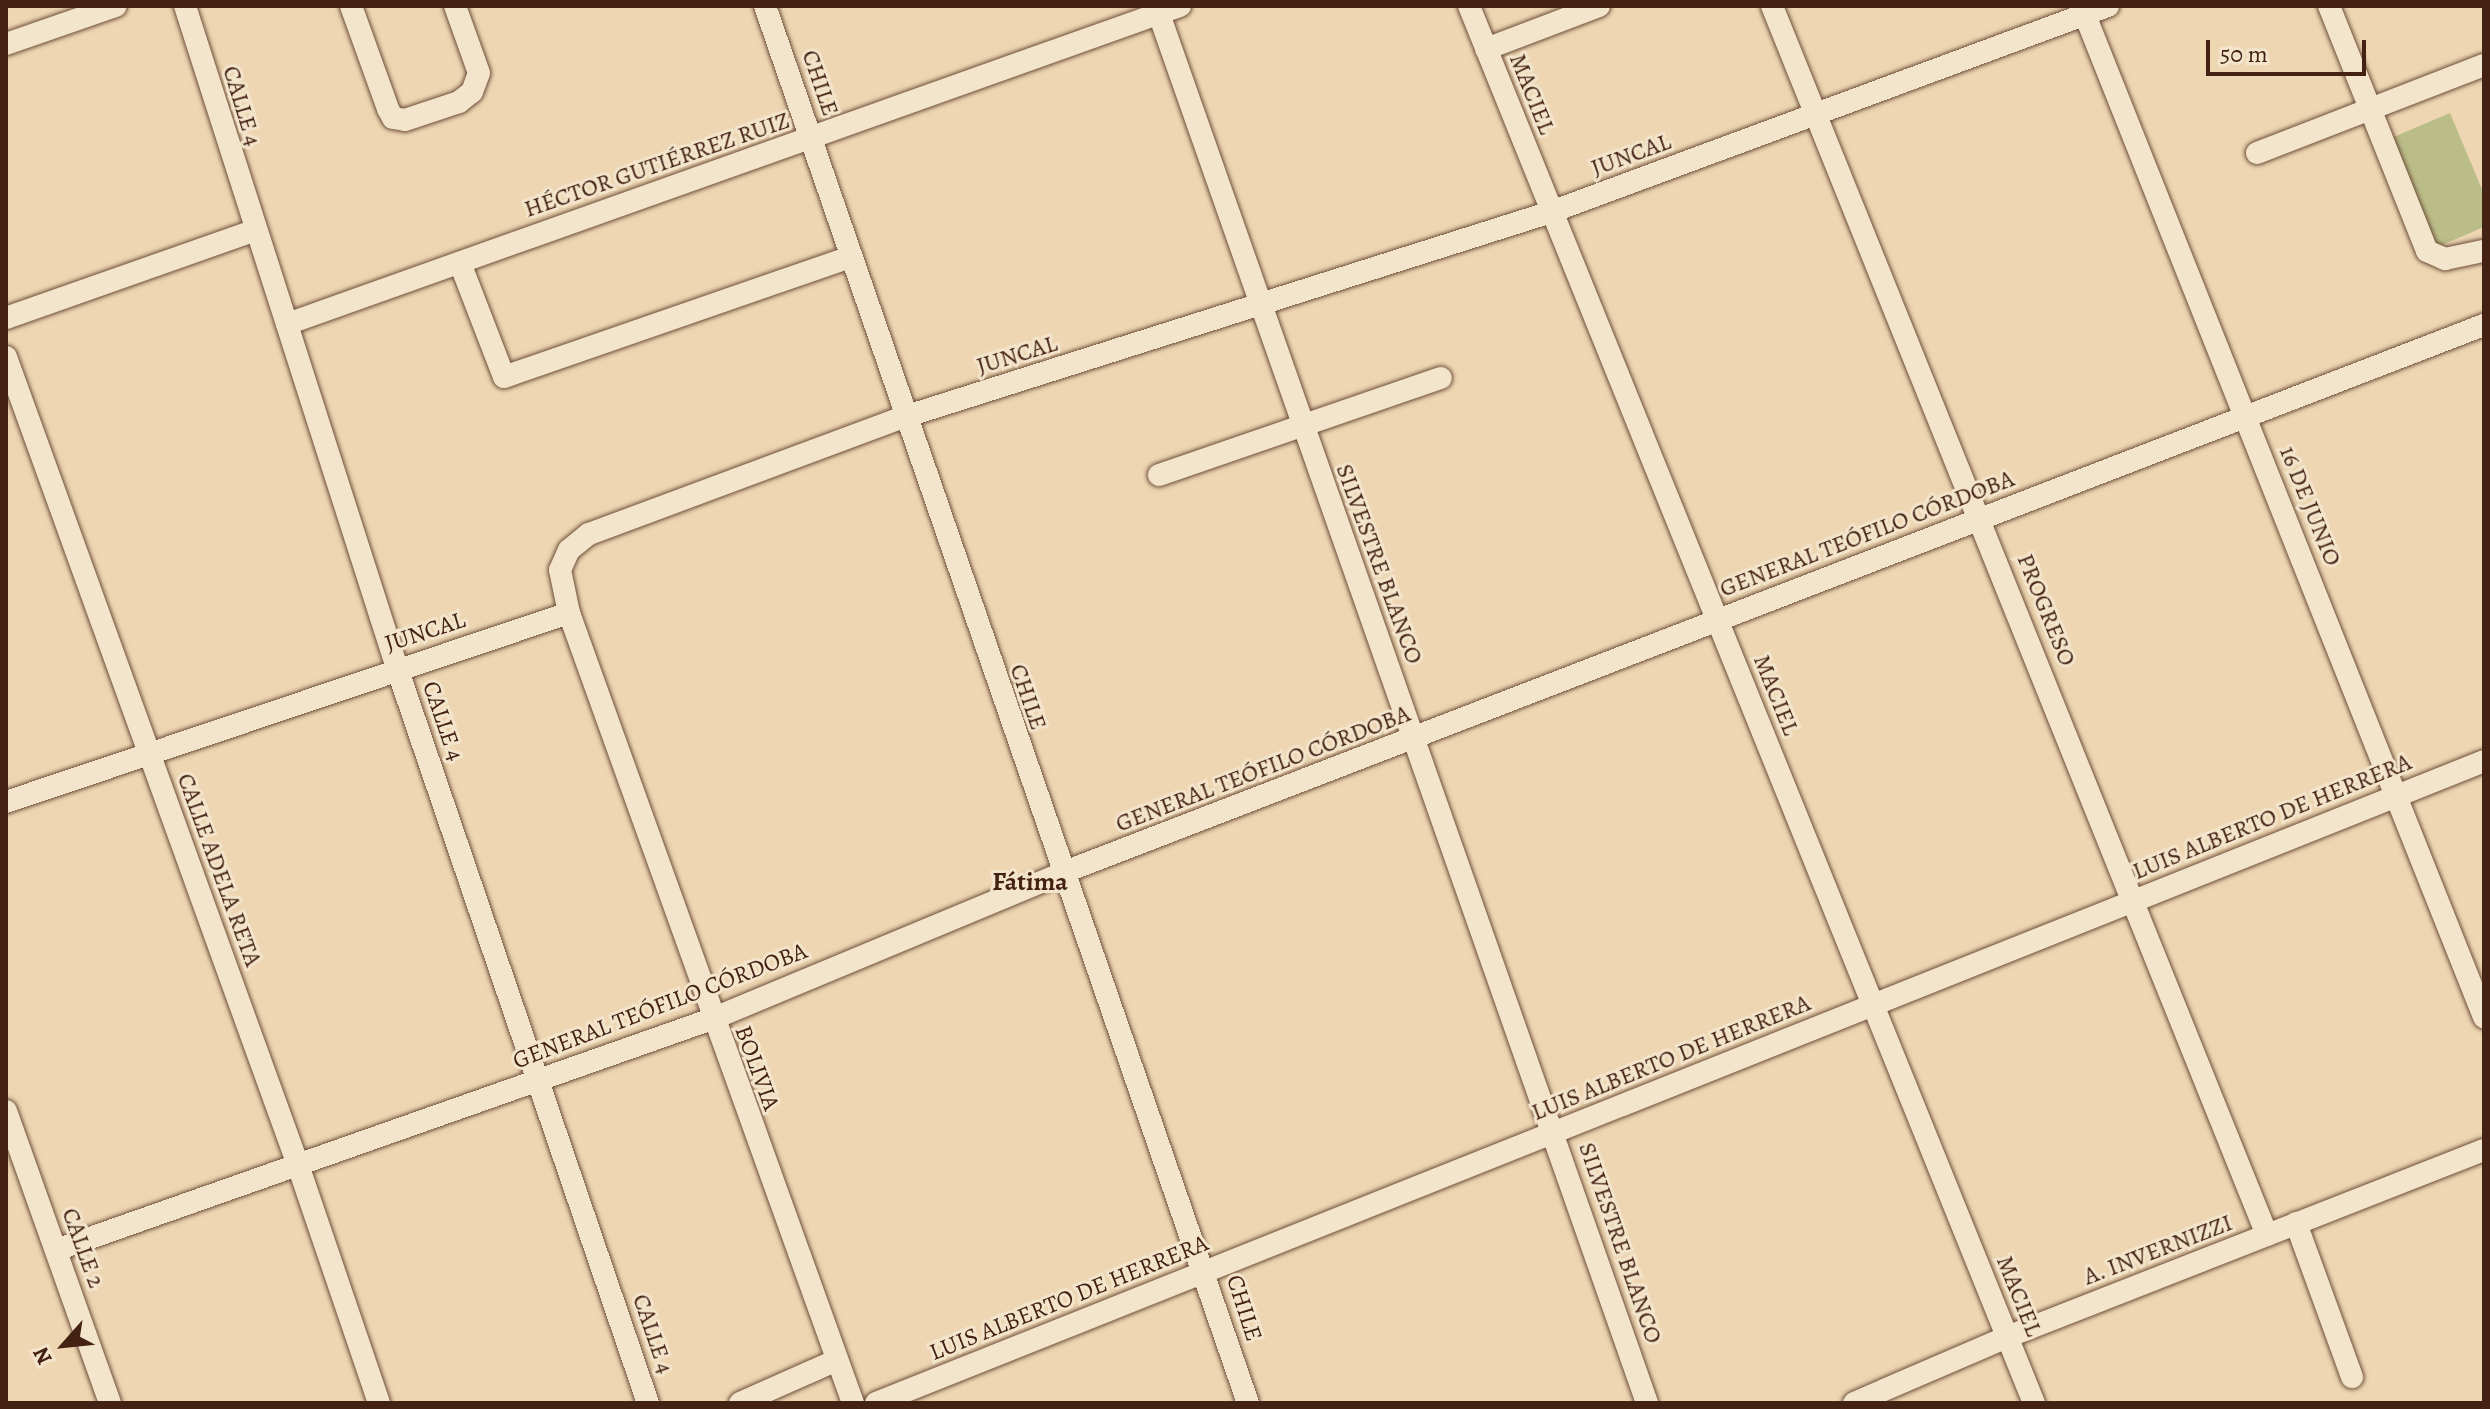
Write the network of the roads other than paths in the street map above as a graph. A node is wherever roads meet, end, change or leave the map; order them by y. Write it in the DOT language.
graph roads {
  1 [pos="116,6"];
  2 [pos="185,6"];
  3 [pos="351,6"];
  4 [pos="455,6"];
  5 [pos="765,6"];
  6 [pos="1469,6"];
  7 [pos="1599,6"];
  8 [pos="1772,6"];
  9 [pos="2108,6"];
  10 [pos="2329,6"];
  11 [pos="1170,10"];
  12 [pos="2085,15"];
  13 [pos="6,44"];
  14 [pos="1486,49"];
  15 [pos="2484,65"];
  16 [pos="2371,111"];
  17 [pos="1816,114"];
  18 [pos="812,138"];
  19 [pos="2257,153"];
  20 [pos="1551,212"];
  21 [pos="253,231"];
  22 [pos="2484,251"];
  23 [pos="851,257"];
  24 [pos="460,263"];
  25 [pos="1259,308"];
  26 [pos="6,318"];
  27 [pos="287,324"];
  28 [pos="2484,325"];
  29 [pos="6,357"];
  30 [pos="1441,378"];
  31 [pos="2246,416"];
  32 [pos="904,417"];
  33 [pos="1302,426"];
  34 [pos="1159,475"];
  35 [pos="1981,518"];
  36 [pos="569,613"];
  37 [pos="1717,620"];
  38 [pos="397,668"];
  39 [pos="1414,739"];
  40 [pos="150,754"];
  41 [pos="2484,761"];
  42 [pos="2397,795"];
  43 [pos="6,802"];
  44 [pos="1062,873"];
  45 [pos="2134,900"];
  46 [pos="1875,1004"];
  47 [pos="2484,1017"];
  48 [pos="712,1019"];
  49 [pos="539,1080"];
  50 [pos="6,1111"];
  51 [pos="1554,1132"];
  52 [pos="2484,1150"];
  53 [pos="298,1165"];
  54 [pos="2296,1223"];
  55 [pos="2267,1235"];
  56 [pos="56,1250"];
  57 [pos="1205,1272"];
  58 [pos="2007,1337"];
  59 [pos="837,1360"];
  60 [pos="2352,1377"];
  61 [pos="110,1403"];
  62 [pos="379,1403"];
  63 [pos="648,1403"];
  64 [pos="740,1403"];
  65 [pos="853,1403"];
  66 [pos="876,1403"];
  67 [pos="1248,1403"];
  68 [pos="1647,1403"];
  69 [pos="1854,1403"];
  70 [pos="2034,1403"];
  1 -- 13 [label="street"];
  2 -- 21 [label="street, CALLE 4"];
  3 -- 4 [label="street"];
  5 -- 18 [label="street, CHILE"];
  6 -- 14 [label="street, MACIEL"];
  7 -- 14 [label="street"];
  8 -- 17 [label="street, PROGRESO"];
  9 -- 12 [label="street, JUNCAL"];
  10 -- 16 [label="street"];
  11 -- 18 [label="street, HÉCTOR GUTIÉRREZ RUIZ"];
  11 -- 25 [label="street, SILVESTRE BLANCO"];
  12 -- 17 [label="street, JUNCAL"];
  12 -- 31 [label="street, 16 DE JUNIO"];
  14 -- 20 [label="street, MACIEL"];
  15 -- 16 [label="street"];
  16 -- 19 [label="street"];
  16 -- 22 [label="street"];
  17 -- 20 [label="street, JUNCAL"];
  17 -- 35 [label="street, PROGRESO"];
  18 -- 23 [label="street, CHILE"];
  18 -- 24 [label="street, HÉCTOR GUTIÉRREZ RUIZ"];
  20 -- 25 [label="street, JUNCAL"];
  20 -- 37 [label="street, MACIEL"];
  21 -- 26 [label="street"];
  21 -- 27 [label="street, CALLE 4"];
  23 -- 24 [label="street"];
  23 -- 32 [label="street, CHILE"];
  24 -- 27 [label="street, HÉCTOR GUTIÉRREZ RUIZ"];
  25 -- 32 [label="street, JUNCAL"];
  25 -- 33 [label="street, SILVESTRE BLANCO"];
  27 -- 38 [label="street, CALLE 4"];
  28 -- 31 [label="street, GENERAL TEÓFILO CÓRDOBA"];
  29 -- 40 [label="street, CALLE ADELA RETA"];
  30 -- 33 [label="street"];
  31 -- 35 [label="street, GENERAL TEÓFILO CÓRDOBA"];
  31 -- 42 [label="street, 16 DE JUNIO"];
  32 -- 36 [label="street, JUNCAL"];
  32 -- 44 [label="street, CHILE"];
  33 -- 34 [label="street"];
  33 -- 39 [label="street, SILVESTRE BLANCO"];
  35 -- 37 [label="street, GENERAL TEÓFILO CÓRDOBA"];
  35 -- 45 [label="street, PROGRESO"];
  36 -- 38 [label="street, JUNCAL"];
  36 -- 48 [label="street, BOLIVIA"];
  37 -- 39 [label="street, GENERAL TEÓFILO CÓRDOBA"];
  37 -- 46 [label="street, MACIEL"];
  38 -- 40 [label="street, JUNCAL"];
  38 -- 49 [label="street, CALLE 4"];
  39 -- 44 [label="street, GENERAL TEÓFILO CÓRDOBA"];
  39 -- 51 [label="street, SILVESTRE BLANCO"];
  40 -- 43 [label="street, JUNCAL"];
  40 -- 53 [label="street, CALLE ADELA RETA"];
  41 -- 42 [label="street, LUIS ALBERTO DE HERRERA"];
  42 -- 45 [label="street, LUIS ALBERTO DE HERRERA"];
  42 -- 47 [label="street, 16 DE JUNIO"];
  44 -- 48 [label="street, GENERAL TEÓFILO CÓRDOBA"];
  44 -- 57 [label="street, CHILE"];
  45 -- 46 [label="street, LUIS ALBERTO DE HERRERA"];
  45 -- 55 [label="street, PROGRESO"];
  46 -- 51 [label="street, LUIS ALBERTO DE HERRERA"];
  46 -- 58 [label="street, MACIEL"];
  48 -- 49 [label="street, GENERAL TEÓFILO CÓRDOBA"];
  48 -- 59 [label="street, BOLIVIA"];
  49 -- 53 [label="street, GENERAL TEÓFILO CÓRDOBA"];
  49 -- 63 [label="street, CALLE 4"];
  50 -- 56 [label="street, CALLE 2"];
  51 -- 57 [label="street, LUIS ALBERTO DE HERRERA"];
  51 -- 68 [label="street, SILVESTRE BLANCO"];
  52 -- 54 [label="street, A. INVERNIZZI"];
  53 -- 56 [label="street, GENERAL TEÓFILO CÓRDOBA"];
  53 -- 62 [label="street, CALLE ADELA RETA"];
  54 -- 55 [label="street, A. INVERNIZZI"];
  54 -- 60 [label="street"];
  55 -- 58 [label="street, A. INVERNIZZI"];
  56 -- 61 [label="street, CALLE 2"];
  57 -- 66 [label="street, LUIS ALBERTO DE HERRERA"];
  57 -- 67 [label="street, CHILE"];
  58 -- 69 [label="street, A. INVERNIZZI"];
  58 -- 70 [label="street, MACIEL"];
  59 -- 64 [label="street"];
  59 -- 65 [label="street, BOLIVIA"];
}
